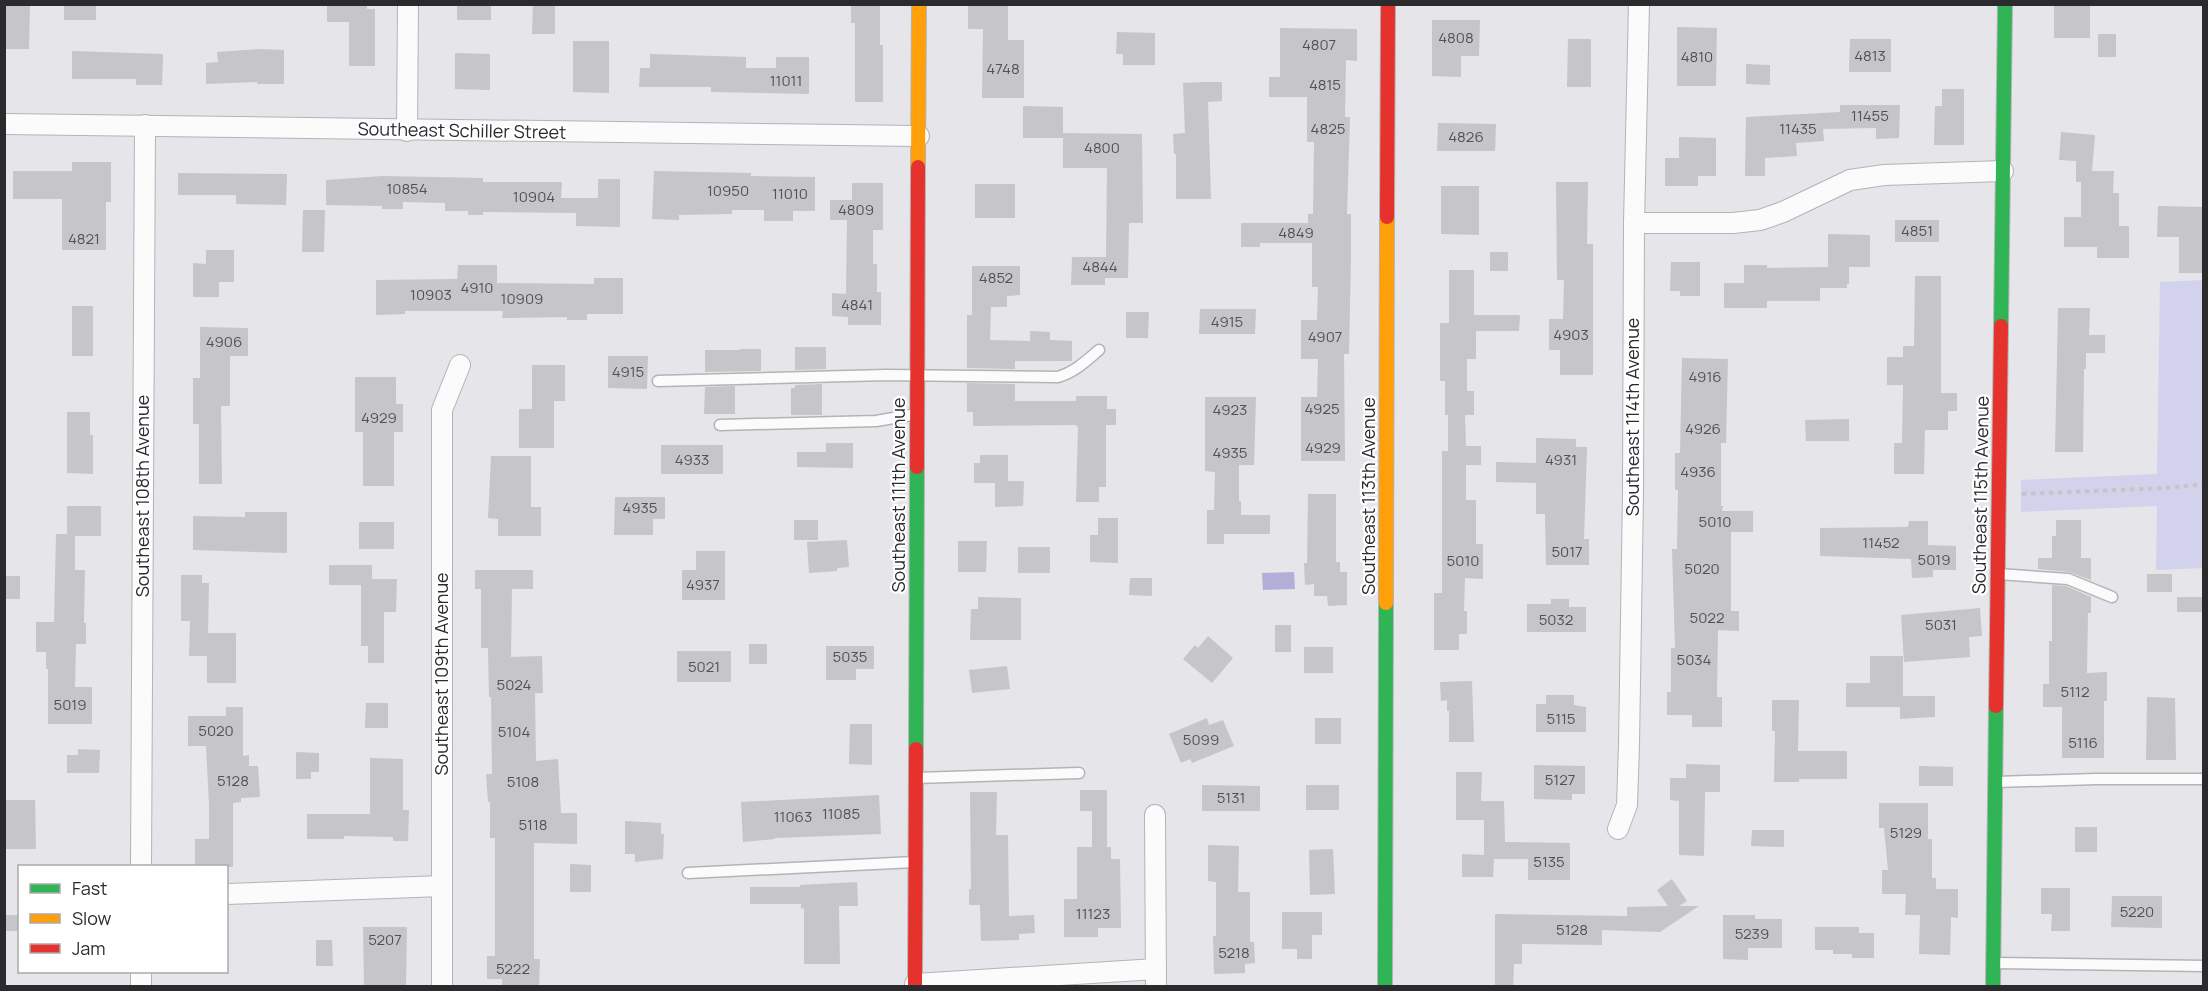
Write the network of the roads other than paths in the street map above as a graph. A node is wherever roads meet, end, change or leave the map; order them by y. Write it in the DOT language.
graph roads {
  1 [pos="408,4"];
  2 [pos="919,4"];
  3 [pos="1388,4"];
  4 [pos="1639,4"];
  5 [pos="2005,4"];
  6 [pos="4,124"];
  7 [pos="145,125"];
  8 [pos="407,131"];
  9 [pos="919,136"];
  10 [pos="2003,171"];
  11 [pos="1634,223"];
  12 [pos="1099,350"];
  13 [pos="460,365"];
  14 [pos="917,375"];
  15 [pos="658,381"];
  16 [pos="917,414"];
  17 [pos="720,424"];
  18 [pos="1998,574"];
  19 [pos="2112,597"];
  20 [pos="1079,773"];
  21 [pos="915,778"];
  22 [pos="2204,779"];
  23 [pos="1995,782"];
  24 [pos="1155,815"];
  25 [pos="1618,829"];
  26 [pos="915,862"];
  27 [pos="141,865"];
  28 [pos="688,873"];
  29 [pos="442,886"];
  30 [pos="228,894"];
  31 [pos="1993,963"];
  32 [pos="2204,966"];
  33 [pos="1156,978"];
  34 [pos="915,985"];
  35 [pos="442,987"];
  36 [pos="1385,987"];
  37 [pos="1993,987"];
  1 -- 8 [label="street"];
  2 -- 9 [label="street, Southeast 111th Avenue"];
  3 -- 36 [label="street, Southeast 113th Avenue"];
  4 -- 11 [label="street, Southeast 114th Avenue"];
  5 -- 10 [label="street, Southeast 115th Avenue"];
  6 -- 7 [label="street, Southeast Schiller Street"];
  7 -- 8 [label="street, Southeast Schiller Street"];
  7 -- 27 [label="street, Southeast 108th Avenue"];
  8 -- 9 [label="street, Southeast Schiller Street"];
  9 -- 14 [label="street, Southeast 111th Avenue"];
  10 -- 11 [label="street"];
  10 -- 18 [label="street, Southeast 115th Avenue"];
  11 -- 25 [label="street, Southeast 114th Avenue"];
  12 -- 14 [label="lane"];
  13 -- 29 [label="street, Southeast 109th Avenue"];
  14 -- 15 [label="lane"];
  14 -- 16 [label="street, Southeast 111th Avenue"];
  16 -- 17 [label="lane"];
  16 -- 21 [label="street, Southeast 111th Avenue"];
  18 -- 19 [label="lane"];
  18 -- 23 [label="street, Southeast 115th Avenue"];
  20 -- 21 [label="lane"];
  21 -- 26 [label="street, Southeast 111th Avenue"];
  22 -- 23 [label="lane"];
  23 -- 31 [label="street, Southeast 115th Avenue"];
  24 -- 33 [label="street"];
  26 -- 28 [label="lane"];
  26 -- 34 [label="street, Southeast 111th Avenue"];
  29 -- 30 [label="street"];
  29 -- 35 [label="street, Southeast 109th Avenue"];
  31 -- 32 [label="lane"];
  31 -- 37 [label="street, Southeast 115th Avenue"];
  33 -- 34 [label="street"];
}
